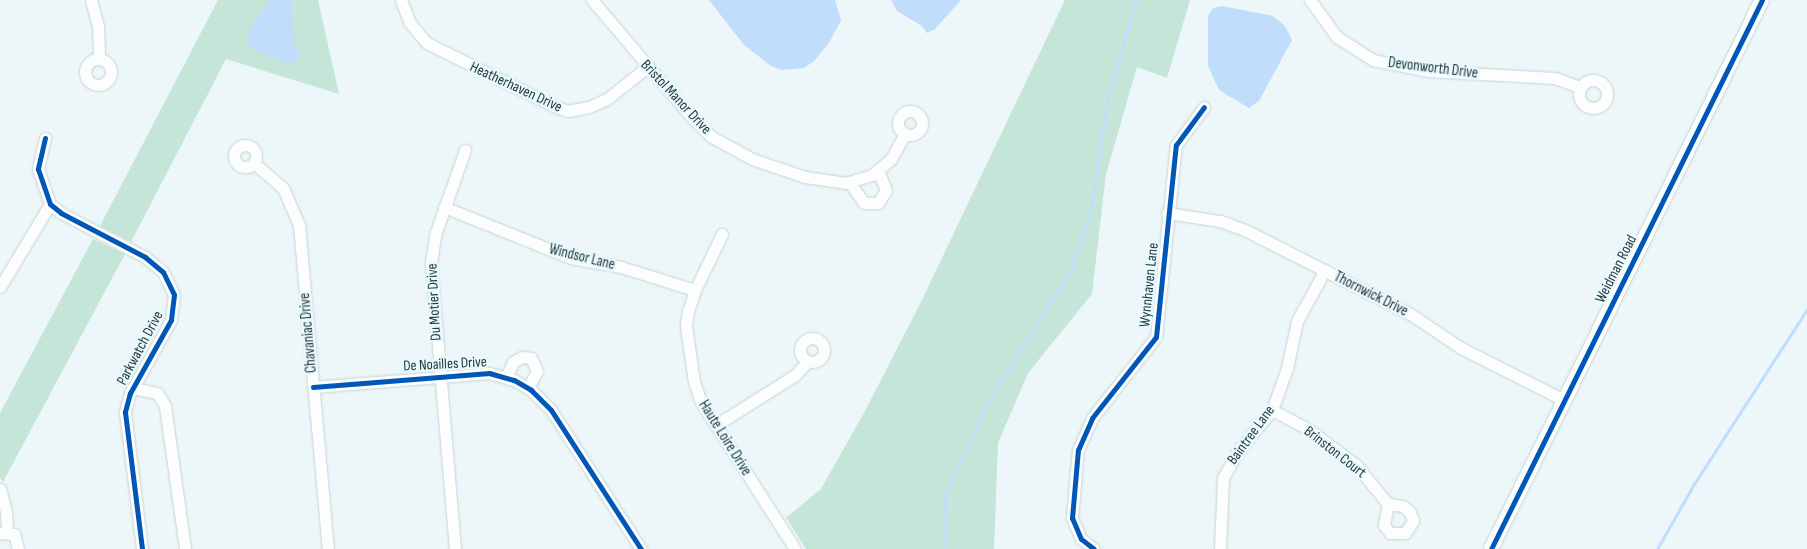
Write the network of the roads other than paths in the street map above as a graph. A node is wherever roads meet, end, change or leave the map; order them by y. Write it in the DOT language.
graph roads {
  1 [pos="91,0"];
  2 [pos="401,0"];
  3 [pos="592,0"];
  4 [pos="1310,0"];
  5 [pos="1762,0"];
  6 [pos="100,59"];
  7 [pos="648,67"];
  8 [pos="1580,87"];
  9 [pos="1204,107"];
  10 [pos="905,134"];
  11 [pos="45,138"];
  12 [pos="465,150"];
  13 [pos="254,163"];
  14 [pos="878,170"];
  15 [pos="849,182"];
  16 [pos="50,204"];
  17 [pos="444,207"];
  18 [pos="1167,213"];
  19 [pos="722,234"];
  20 [pos="1325,270"];
  21 [pos="0,287"];
  22 [pos="694,290"];
  23 [pos="808,361"];
  24 [pos="439,375"];
  25 [pos="506,377"];
  26 [pos="313,387"];
  27 [pos="133,388"];
  28 [pos="528,388"];
  29 [pos="1564,400"];
  30 [pos="1272,410"];
  31 [pos="716,425"];
  32 [pos="0,489"];
  33 [pos="1388,504"];
  34 [pos="3,532"];
  35 [pos="18,549"];
  36 [pos="142,549"];
  37 [pos="185,549"];
  38 [pos="328,549"];
  39 [pos="455,549"];
  40 [pos="641,549"];
  41 [pos="795,549"];
  42 [pos="1094,549"];
  43 [pos="1220,549"];
  44 [pos="1491,549"];
  1 -- 6 [label="street"];
  2 -- 7 [label="street, Heatherhaven Drive"];
  3 -- 7 [label="street, Bristol Manor Drive"];
  4 -- 8 [label="street, Devonworth Drive"];
  5 -- 29 [label="street, Weidman Road"];
  7 -- 15 [label="street, Bristol Manor Drive"];
  9 -- 18 [label="street, Wynnhaven Lane"];
  10 -- 14 [label="street, Bristol Manor Drive"];
  11 -- 16 [label="street"];
  12 -- 17 [label="street, Du Motier Drive"];
  13 -- 26 [label="street, Chavaniac Drive"];
  14 -- 15 [label="street, Bristol Manor Drive"];
  14 -- 15 [label="street"];
  16 -- 21 [label="street"];
  16 -- 27 [label="street, Parkwatch Drive"];
  17 -- 22 [label="street, Windsor Lane"];
  17 -- 24 [label="street, Du Motier Drive"];
  18 -- 20 [label="street, Thornwick Drive"];
  18 -- 42 [label="street, Wynnhaven Lane"];
  19 -- 22 [label="street, Haute Loire Drive"];
  20 -- 29 [label="street, Thornwick Drive"];
  20 -- 30 [label="street, Baintree Lane"];
  22 -- 31 [label="street, Haute Loire Drive"];
  23 -- 31 [label="street"];
  24 -- 25 [label="street, De Noailles Drive"];
  24 -- 26 [label="street, De Noailles Drive"];
  24 -- 39 [label="street, Du Motier Drive"];
  25 -- 28 [label="street, De Noailles Drive"];
  25 -- 28 [label="street, De Noailles Drive"];
  26 -- 38 [label="street, Chavaniac Drive"];
  27 -- 36 [label="street, Parkwatch Drive"];
  27 -- 37 [label="street, Parkwatch Drive"];
  28 -- 40 [label="street, De Noailles Drive"];
  29 -- 44 [label="street, Weidman Road"];
  30 -- 33 [label="street, Brinston Court"];
  30 -- 43 [label="street, Baintree Lane"];
  31 -- 41 [label="street, Haute Loire Drive"];
  32 -- 34 [label="street"];
  34 -- 35 [label="street"];
}
